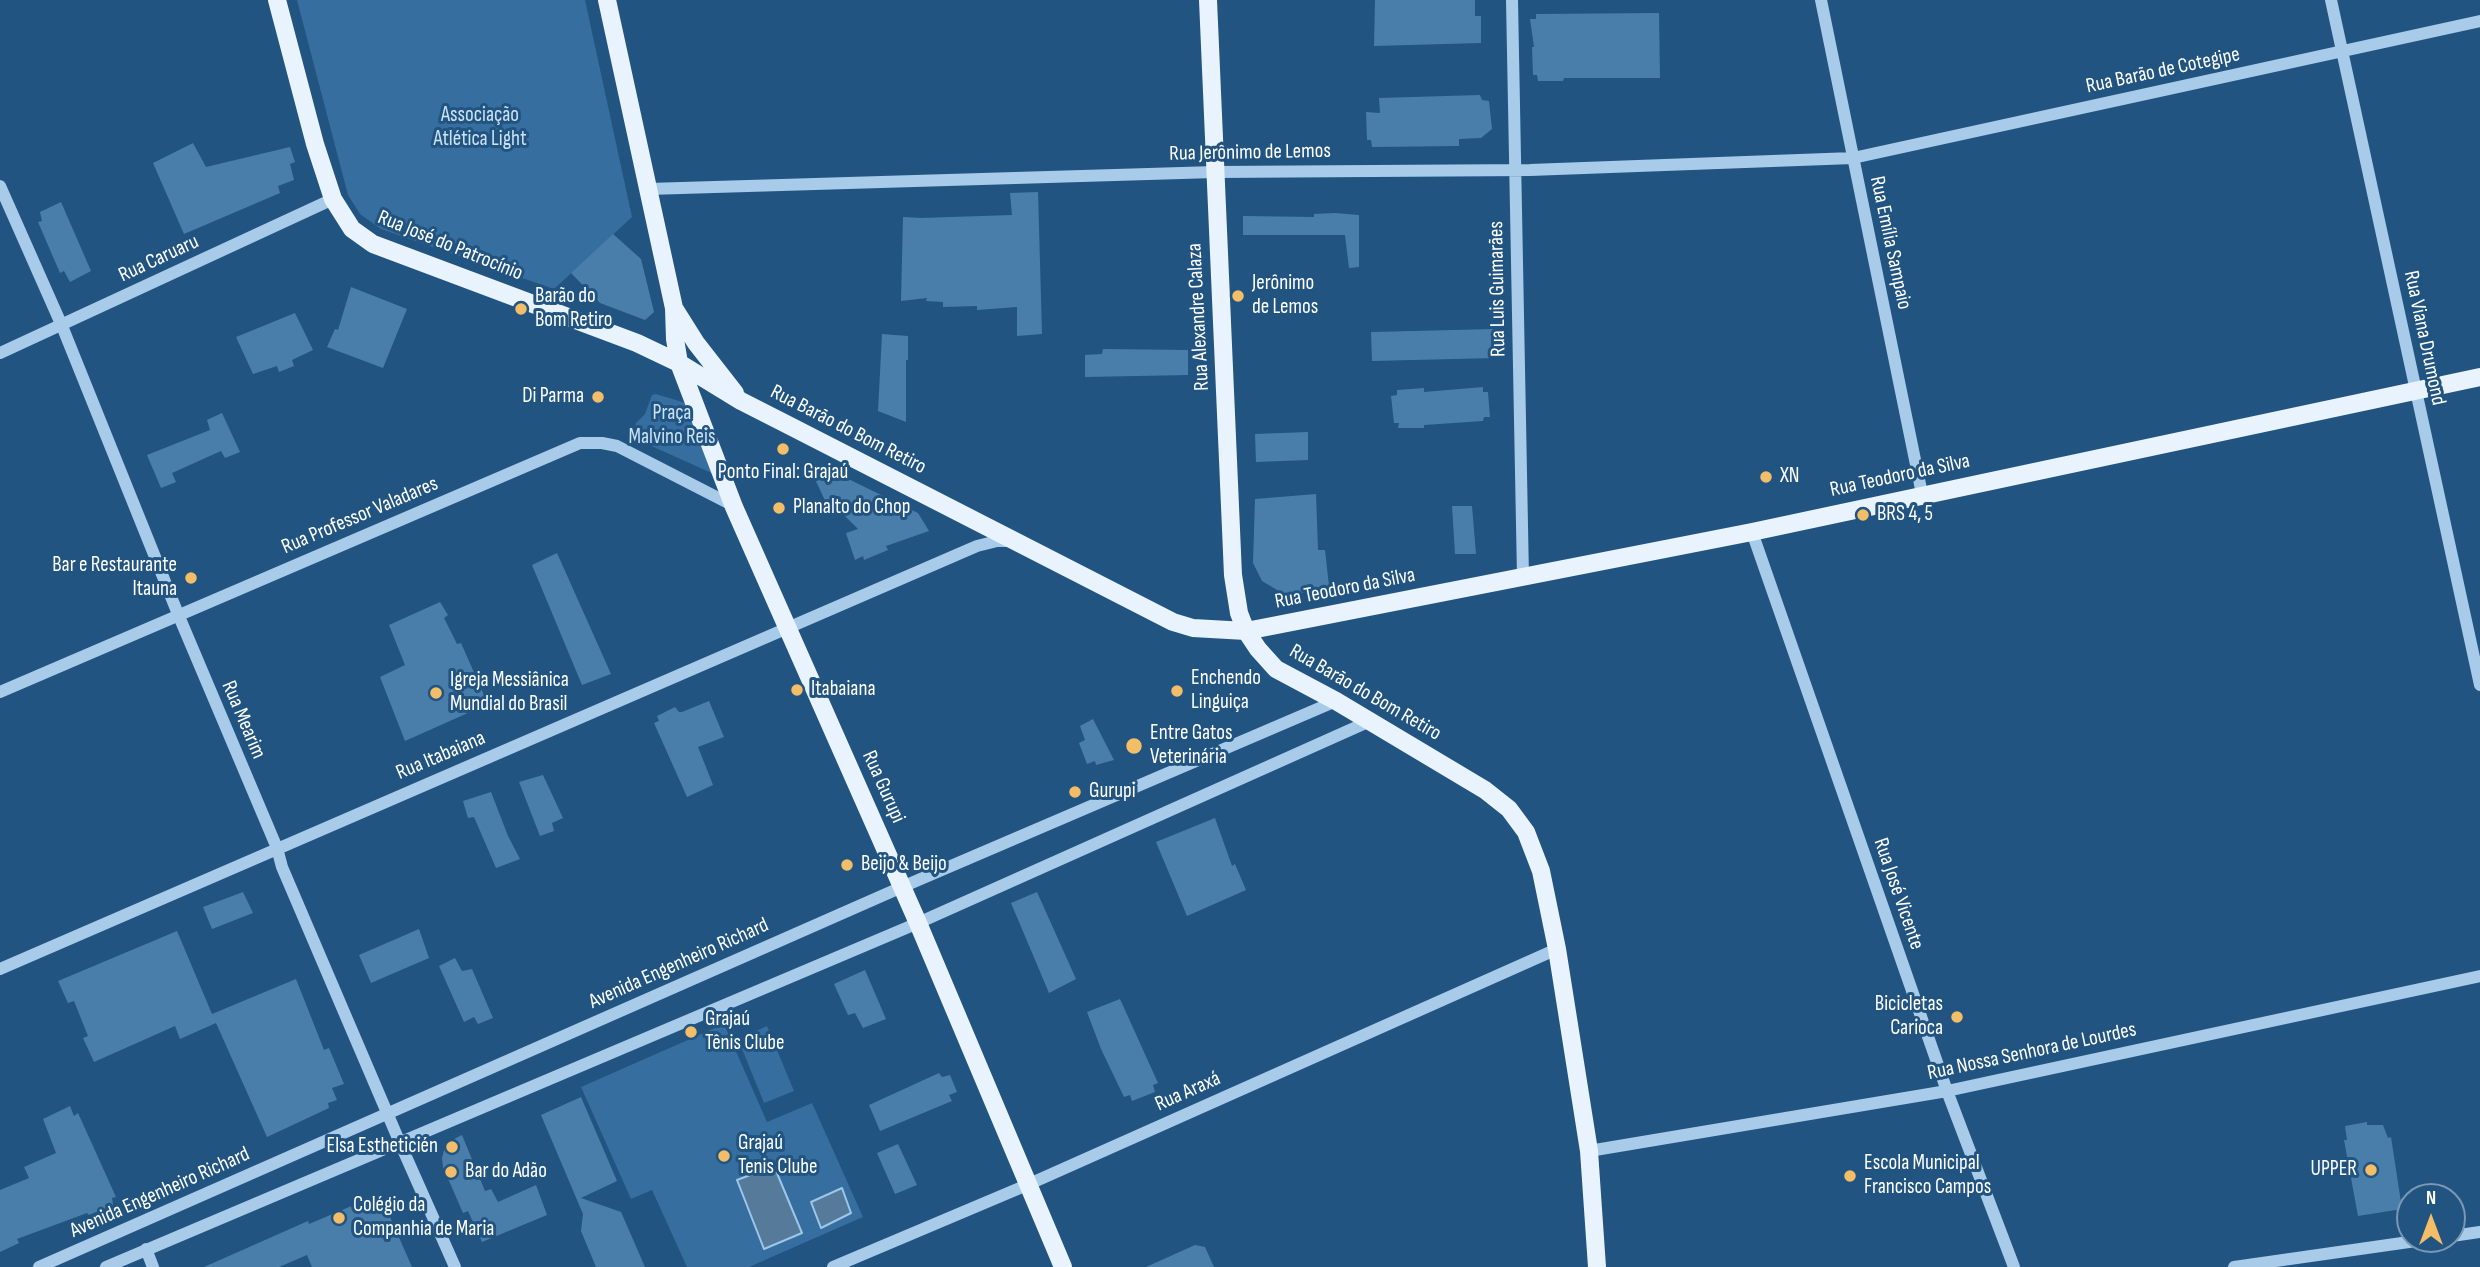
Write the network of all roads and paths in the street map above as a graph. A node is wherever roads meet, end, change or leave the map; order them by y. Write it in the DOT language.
graph roads {
  1 [pos="277,0"];
  2 [pos="607,0"];
  3 [pos="1208,0"];
  4 [pos="1512,0"];
  5 [pos="1821,0"];
  6 [pos="2331,0"];
  7 [pos="2480,20"];
  8 [pos="2341,52"];
  9 [pos="1853,158"];
  10 [pos="1515,170"];
  11 [pos="1215,172"];
  12 [pos="0,186"];
  13 [pos="648,189"];
  14 [pos="333,199"];
  15 [pos="674,308"];
  16 [pos="62,326"];
  17 [pos="0,353"];
  18 [pos="678,363"];
  19 [pos="2480,377"];
  20 [pos="2416,391"];
  21 [pos="741,401"];
  22 [pos="1922,494"];
  23 [pos="734,507"];
  24 [pos="1752,531"];
  25 [pos="1016,541"];
  26 [pos="1523,577"];
  27 [pos="178,614"];
  28 [pos="788,627"];
  29 [pos="1246,631"];
  30 [pos="2480,685"];
  31 [pos="0,692"];
  32 [pos="1336,701"];
  33 [pos="1370,721"];
  34 [pos="277,848"];
  35 [pos="902,887"];
  36 [pos="918,923"];
  37 [pos="1557,948"];
  38 [pos="0,969"];
  39 [pos="2480,976"];
  40 [pos="1947,1091"];
  41 [pos="388,1114"];
  42 [pos="400,1143"];
  43 [pos="1588,1152"];
  44 [pos="1027,1185"];
  45 [pos="2396,1244"];
  46 [pos="146,1249"];
  47 [pos="39,1267"];
  48 [pos="106,1267"];
  49 [pos="153,1267"];
  50 [pos="456,1267"];
  51 [pos="833,1267"];
  52 [pos="1063,1267"];
  53 [pos="1597,1267"];
  54 [pos="2014,1267"];
  55 [pos="2234,1267"];
  1 -- 14 [label="main road, Rua José do Patrocínio"];
  2 -- 13 [label="main road, Rua Barão do Bom Retiro"];
  3 -- 11 [label="main road, Rua Alexandre Calaza"];
  4 -- 10 [label="street, Rua Luis Guimarães"];
  5 -- 9 [label="street, Rua Emília Sampaio"];
  6 -- 8 [label="street, Rua Viana Drumond"];
  7 -- 8 [label="street, Rua Barão de Cotegipe"];
  8 -- 9 [label="street, Rua Barão de Cotegipe"];
  8 -- 20 [label="street, Rua Viana Drumond"];
  9 -- 10 [label="street, Rua Jerônimo de Lemos"];
  9 -- 22 [label="street, Rua Emília Sampaio"];
  10 -- 11 [label="street, Rua Jerônimo de Lemos"];
  10 -- 26 [label="street, Rua Luis Guimarães"];
  11 -- 13 [label="street, Rua Jerônimo de Lemos"];
  11 -- 29 [label="main road, Rua Alexandre Calaza"];
  12 -- 16 [label="street, Rua Mearim"];
  13 -- 15 [label="main road, Rua Barão do Bom Retiro"];
  14 -- 16 [label="street, Rua Caruaru"];
  14 -- 18 [label="main road, Rua José do Patrocínio"];
  15 -- 18 [label="main road, Rua Barão do Bom Retiro"];
  15 -- 21 [label="main road, Rua Barão do Bom Retiro"];
  16 -- 17 [label="street, Rua Caruaru"];
  16 -- 27 [label="street, Rua Mearim"];
  18 -- 21 [label="main road, Rua Barão do Bom Retiro"];
  18 -- 23 [label="main road, Rua Gurupi"];
  19 -- 20 [label="main road, Rua Teodoro da Silva"];
  20 -- 22 [label="main road, Rua Teodoro da Silva"];
  20 -- 30 [label="street, Rua Viana Drumond"];
  21 -- 25 [label="main road, Rua Barão do Bom Retiro"];
  22 -- 24 [label="main road, Rua Teodoro da Silva"];
  23 -- 27 [label="street, Rua Professor Valadares"];
  23 -- 28 [label="main road, Rua Gurupi"];
  24 -- 26 [label="main road, Rua Teodoro da Silva"];
  24 -- 40 [label="street, Rua José Vicente"];
  25 -- 28 [label="street, Rua Itabaiana"];
  25 -- 29 [label="main road, Rua Barão do Bom Retiro"];
  26 -- 29 [label="main road, Rua Teodoro da Silva"];
  27 -- 31 [label="street, Rua Professor Valadares"];
  27 -- 34 [label="street, Rua Mearim"];
  28 -- 34 [label="street, Rua Itabaiana"];
  28 -- 35 [label="main road, Rua Gurupi"];
  29 -- 32 [label="main road, Rua Barão do Bom Retiro"];
  32 -- 33 [label="main road, Rua Barão do Bom Retiro"];
  32 -- 35 [label="street, Avenida Engenheiro Richard"];
  33 -- 36 [label="street"];
  33 -- 37 [label="main road, Rua Barão do Bom Retiro"];
  34 -- 38 [label="street, Rua Itabaiana"];
  34 -- 41 [label="street, Rua Mearim"];
  35 -- 36 [label="main road, Rua Gurupi"];
  35 -- 41 [label="street, Avenida Engenheiro Richard"];
  36 -- 42 [label="street"];
  36 -- 44 [label="main road, Rua Gurupi"];
  37 -- 43 [label="main road, Rua Barão do Bom Retiro"];
  37 -- 44 [label="street, Rua Araxá"];
  39 -- 40 [label="street, Rua Nossa Senhora de Lourdes"];
  40 -- 43 [label="street, Rua Nossa Senhora de Lourdes"];
  40 -- 54 [label="street, Rua José Vicente"];
  41 -- 42 [label="street, Rua Mearim"];
  41 -- 47 [label="street, Avenida Engenheiro Richard"];
  42 -- 46 [label="street"];
  42 -- 50 [label="street, Rua Mearim"];
  43 -- 53 [label="main road, Rua Barão do Bom Retiro"];
  44 -- 51 [label="street, Rua Araxá"];
  44 -- 52 [label="main road, Rua Gurupi"];
  45 -- 55 [label="street"];
  46 -- 48 [label="street"];
  46 -- 49 [label="street"];
}
